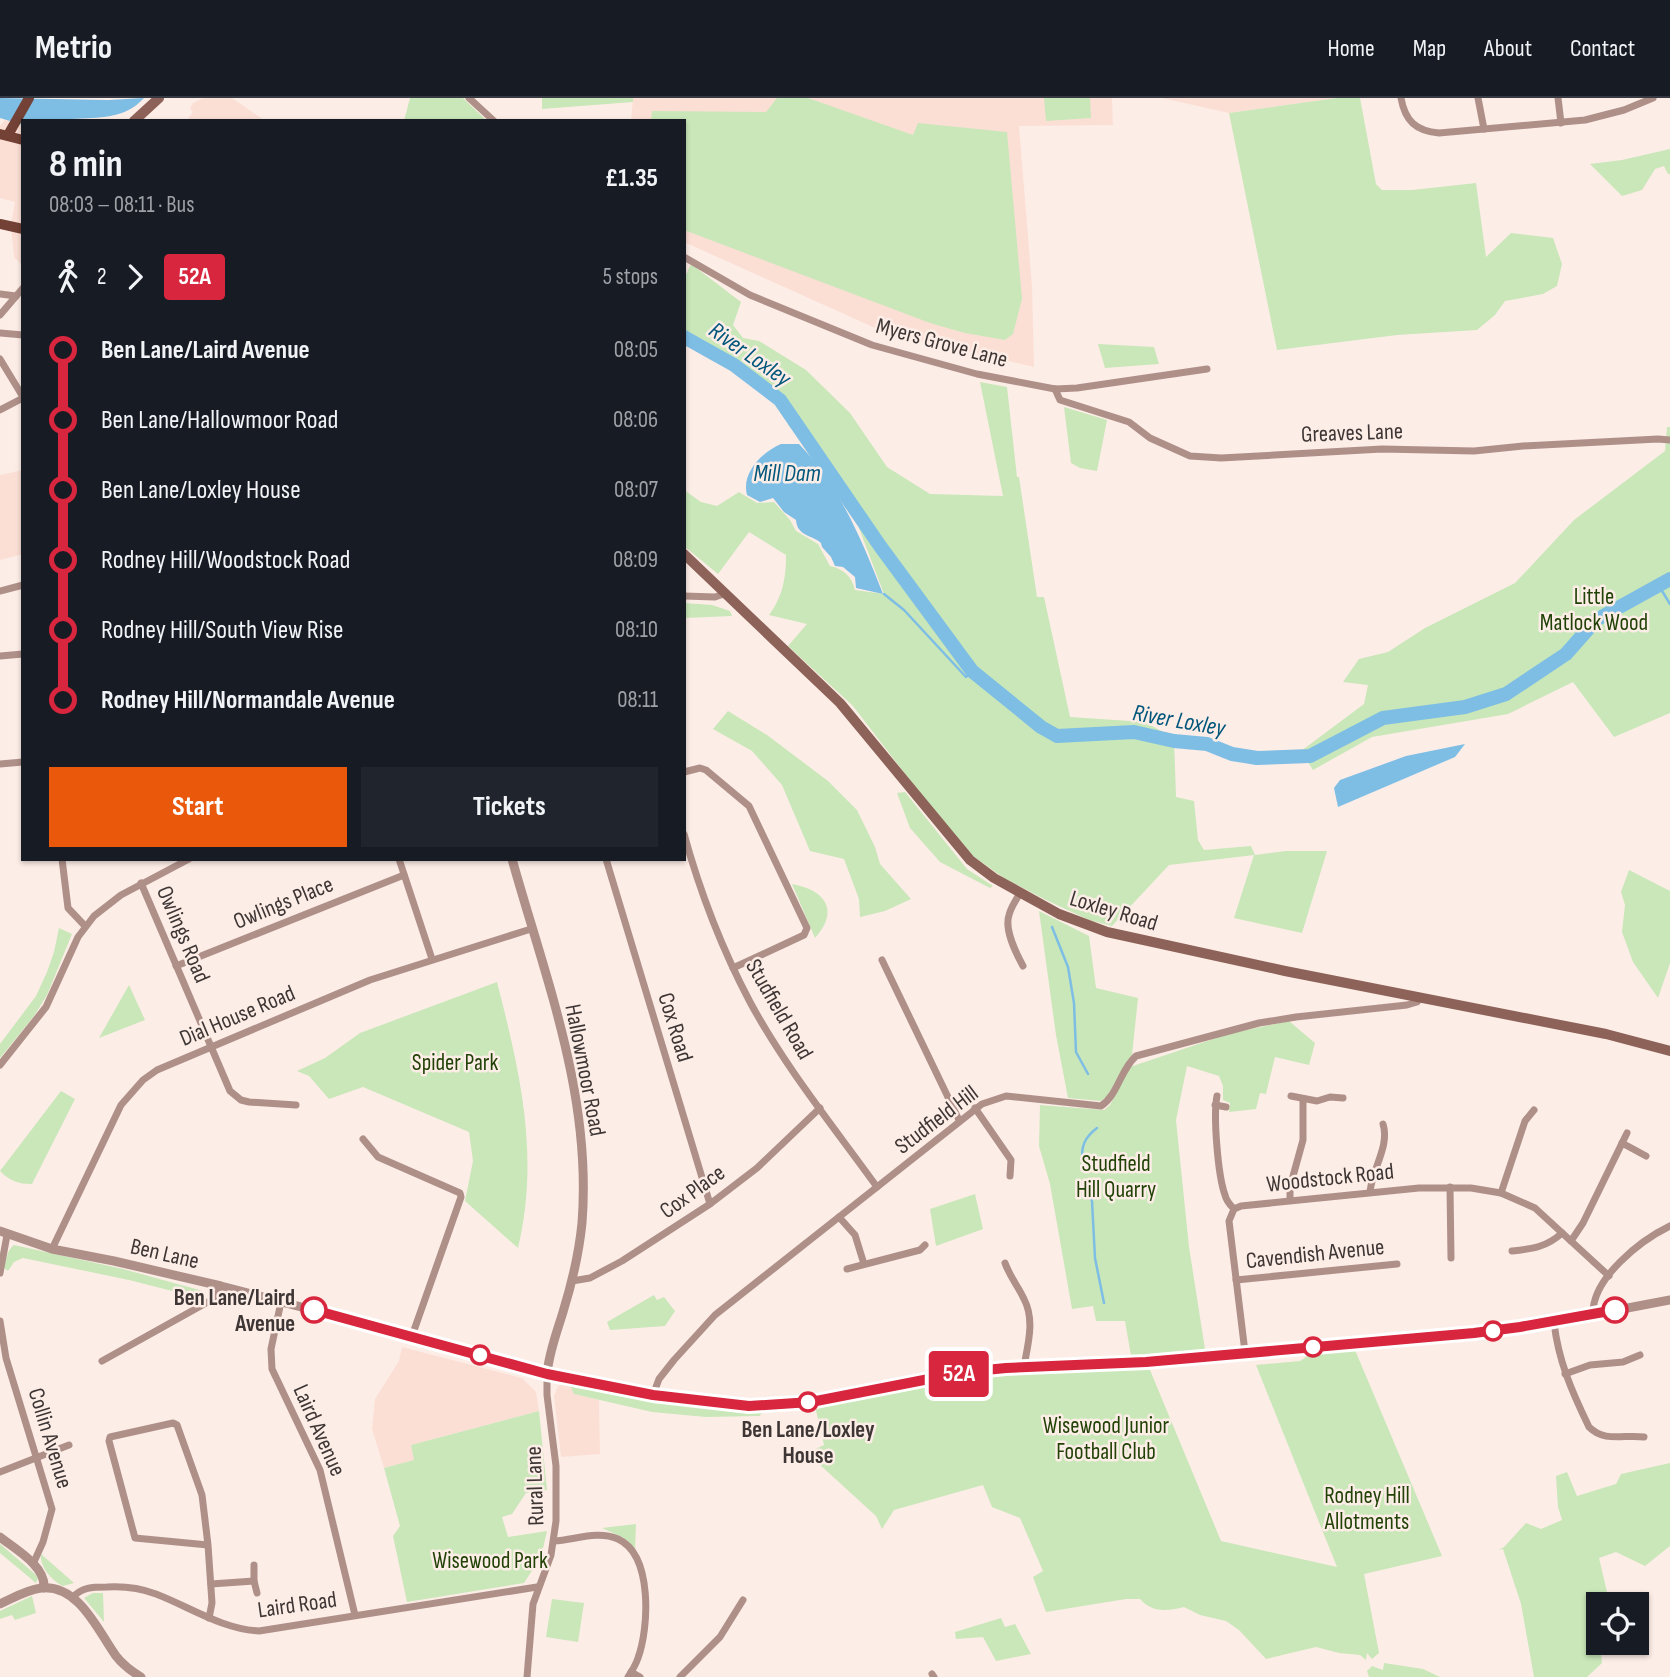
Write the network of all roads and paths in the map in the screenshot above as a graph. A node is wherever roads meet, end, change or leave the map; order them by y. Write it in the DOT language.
graph roads {
  1 [pos="29,98"];
  2 [pos="159,98"];
  3 [pos="469,98"];
  4 [pos="1401,98"];
  5 [pos="1478,98"];
  6 [pos="1558,98"];
  7 [pos="1653,98"];
  8 [pos="136,119"];
  9 [pos="492,119"];
  10 [pos="1562,123"];
  11 [pos="1484,129"];
  12 [pos="4,135"];
  13 [pos="21,139"];
  14 [pos="0,225"];
  15 [pos="21,229"];
  16 [pos="686,258"];
  17 [pos="21,290"];
  18 [pos="0,295"];
  19 [pos="16,296"];
  20 [pos="0,315"];
  21 [pos="0,333"];
  22 [pos="21,335"];
  23 [pos="0,359"];
  24 [pos="1207,369"];
  25 [pos="1055,389"];
  26 [pos="21,395"];
  27 [pos="21,399"];
  28 [pos="0,410"];
  29 [pos="1670,440"];
  30 [pos="686,556"];
  31 [pos="21,586"];
  32 [pos="0,591"];
  33 [pos="724,594"];
  34 [pos="686,596"];
  35 [pos="21,654"];
  36 [pos="0,656"];
  37 [pos="21,762"];
  38 [pos="0,764"];
  39 [pos="686,772"];
  40 [pos="686,840"];
  41 [pos="62,861"];
  42 [pos="185,861"];
  43 [pos="400,861"];
  44 [pos="513,861"];
  45 [pos="607,861"];
  46 [pos="404,875"];
  47 [pos="141,883"];
  48 [pos="1020,893"];
  49 [pos="85,926"];
  50 [pos="531,929"];
  51 [pos="432,959"];
  52 [pos="881,960"];
  53 [pos="176,966"];
  54 [pos="1023,966"];
  55 [pos="733,968"];
  56 [pos="1421,997"];
  57 [pos="211,1047"];
  58 [pos="1670,1051"];
  59 [pos="0,1065"];
  60 [pos="1217,1096"];
  61 [pos="1291,1096"];
  62 [pos="1343,1098"];
  63 [pos="1303,1099"];
  64 [pos="296,1105"];
  65 [pos="1215,1105"];
  66 [pos="1226,1107"];
  67 [pos="820,1108"];
  68 [pos="975,1108"];
  69 [pos="1534,1110"];
  70 [pos="959,1120"];
  71 [pos="1383,1124"];
  72 [pos="1626,1133"];
  73 [pos="363,1139"];
  74 [pos="1622,1143"];
  75 [pos="1646,1156"];
  76 [pos="1010,1176"];
  77 [pos="877,1186"];
  78 [pos="1450,1187"];
  79 [pos="1370,1192"];
  80 [pos="1501,1193"];
  81 [pos="1290,1200"];
  82 [pos="709,1205"];
  83 [pos="1234,1209"];
  84 [pos="839,1217"];
  85 [pos="1670,1226"];
  86 [pos="3,1233"];
  87 [pos="1562,1233"];
  88 [pos="1571,1241"];
  89 [pos="925,1245"];
  90 [pos="52,1249"];
  91 [pos="1512,1251"];
  92 [pos="1451,1258"];
  93 [pos="864,1264"];
  94 [pos="1005,1264"];
  95 [pos="1397,1264"];
  96 [pos="847,1269"];
  97 [pos="0,1273"];
  98 [pos="1609,1276"];
  99 [pos="1236,1279"];
  100 [pos="572,1281"];
  101 [pos="221,1286"];
  102 [pos="1670,1300"];
  103 [pos="281,1302"];
  104 [pos="1593,1314"];
  105 [pos="0,1321"];
  106 [pos="1554,1322"];
  107 [pos="412,1336"];
  108 [pos="1245,1352"];
  109 [pos="1640,1355"];
  110 [pos="102,1362"];
  111 [pos="1024,1366"];
  112 [pos="547,1374"];
  113 [pos="1564,1374"];
  114 [pos="653,1395"];
  115 [pos="1644,1437"];
  116 [pos="69,1445"];
  117 [pos="37,1457"];
  118 [pos="0,1472"];
  119 [pos="0,1536"];
  120 [pos="554,1541"];
  121 [pos="208,1545"];
  122 [pos="33,1564"];
  123 [pos="254,1565"];
  124 [pos="254,1581"];
  125 [pos="211,1584"];
  126 [pos="537,1587"];
  127 [pos="44,1588"];
  128 [pos="257,1592"];
  129 [pos="72,1598"];
  130 [pos="743,1600"];
  131 [pos="0,1604"];
  132 [pos="355,1615"];
  133 [pos="209,1618"];
  134 [pos="629,1675"];
  135 [pos="141,1677"];
  136 [pos="527,1677"];
  137 [pos="640,1677"];
  138 [pos="680,1677"];
  1 -- 12 [label="main road"];
  2 -- 8 [label="main road"];
  3 -- 9 [label="street"];
  4 -- 11 [label="street"];
  5 -- 11 [label="street"];
  6 -- 10 [label="street"];
  7 -- 10 [label="street"];
  10 -- 11 [label="street"];
  12 -- 13 [label="main road"];
  14 -- 15 [label="main road"];
  16 -- 25 [label="street, Myers Grove Lane"];
  17 -- 19 [label="street"];
  18 -- 19 [label="street"];
  19 -- 20 [label="street"];
  21 -- 22 [label="street"];
  23 -- 26 [label="street"];
  24 -- 25 [label="street, Myers Grove Lane"];
  25 -- 29 [label="street, Greaves Lane"];
  27 -- 28 [label="street"];
  30 -- 33 [label="main road, Loxley Road"];
  31 -- 32 [label="street"];
  33 -- 34 [label="street"];
  33 -- 48 [label="main road, Loxley Road"];
  35 -- 36 [label="street"];
  37 -- 38 [label="street"];
  39 -- 55 [label="street"];
  40 -- 55 [label="street, Studfield Road"];
  41 -- 49 [label="street"];
  42 -- 47 [label="street"];
  43 -- 46 [label="street"];
  44 -- 50 [label="street, Hallowmoor Road"];
  45 -- 82 [label="street, Cox Road"];
  46 -- 51 [label="street"];
  46 -- 53 [label="street, Owlings Place"];
  47 -- 49 [label="street"];
  47 -- 53 [label="street, Owlings Road"];
  48 -- 54 [label="street"];
  48 -- 56 [label="main road, Loxley Road"];
  49 -- 59 [label="street"];
  50 -- 51 [label="street, Dial House Road"];
  50 -- 100 [label="street, Hallowmoor Road"];
  51 -- 57 [label="street, Dial House Road"];
  52 -- 70 [label="street"];
  53 -- 57 [label="street, Owlings Road"];
  55 -- 67 [label="street, Studfield Road"];
  56 -- 58 [label="main road, Loxley Road"];
  56 -- 68 [label="street, Studfield Hill"];
  57 -- 64 [label="street, Owlings Road"];
  57 -- 90 [label="street, Dial House Road"];
  60 -- 65 [label="street"];
  61 -- 63 [label="street"];
  62 -- 63 [label="street"];
  63 -- 81 [label="street"];
  65 -- 66 [label="street"];
  65 -- 83 [label="street"];
  67 -- 77 [label="street, Studfield Road"];
  67 -- 82 [label="street, Cox Place"];
  68 -- 70 [label="street, Studfield Hill"];
  68 -- 76 [label="street"];
  69 -- 80 [label="street"];
  70 -- 77 [label="street, Studfield Hill"];
  71 -- 79 [label="street"];
  72 -- 74 [label="street"];
  73 -- 107 [label="street"];
  74 -- 75 [label="street"];
  74 -- 88 [label="street"];
  77 -- 84 [label="street, Studfield Hill"];
  78 -- 79 [label="street, Woodstock Road"];
  78 -- 80 [label="street, Woodstock Road"];
  78 -- 92 [label="street"];
  79 -- 81 [label="street, Woodstock Road"];
  80 -- 87 [label="street, Woodstock Road"];
  81 -- 83 [label="street, Woodstock Road"];
  82 -- 100 [label="street, Cox Place"];
  83 -- 99 [label="street"];
  84 -- 93 [label="street"];
  84 -- 114 [label="street, Studfield Hill"];
  85 -- 98 [label="street"];
  86 -- 90 [label="street, Ben Lane"];
  86 -- 97 [label="street"];
  87 -- 88 [label="street, Woodstock Road"];
  87 -- 91 [label="street"];
  88 -- 98 [label="street, Woodstock Road"];
  89 -- 93 [label="street"];
  90 -- 101 [label="street, Ben Lane"];
  93 -- 96 [label="street"];
  94 -- 111 [label="street"];
  95 -- 99 [label="street, Cavendish Avenue"];
  98 -- 104 [label="street"];
  99 -- 108 [label="street"];
  100 -- 112 [label="street, Hallowmoor Road"];
  101 -- 103 [label="street, Ben Lane"];
  101 -- 110 [label="street"];
  102 -- 104 [label="street, Ben Lane"];
  103 -- 107 [label="street, Ben Lane"];
  103 -- 132 [label="street, Laird Avenue"];
  104 -- 106 [label="street, Ben Lane"];
  105 -- 117 [label="street, Collin Avenue"];
  106 -- 108 [label="street, Ben Lane"];
  106 -- 113 [label="street"];
  107 -- 112 [label="street, Ben Lane"];
  108 -- 111 [label="street, Ben Lane"];
  109 -- 113 [label="street"];
  111 -- 114 [label="street, Ben Lane"];
  112 -- 114 [label="street, Ben Lane"];
  112 -- 120 [label="street, Rural Lane"];
  113 -- 115 [label="street"];
  116 -- 117 [label="street"];
  117 -- 118 [label="street"];
  117 -- 122 [label="street, Collin Avenue"];
  119 -- 122 [label="street"];
  120 -- 126 [label="street, Rural Lane"];
  120 -- 134 [label="street"];
  121 -- 121 [label="street"];
  121 -- 125 [label="street"];
  122 -- 127 [label="street"];
  123 -- 124 [label="street"];
  124 -- 125 [label="street"];
  124 -- 128 [label="street"];
  125 -- 133 [label="street"];
  126 -- 132 [label="street, Laird Road"];
  126 -- 136 [label="street, Rural Lane"];
  127 -- 129 [label="street"];
  127 -- 131 [label="street"];
  129 -- 133 [label="street, Laird Road"];
  129 -- 135 [label="street"];
  130 -- 138 [label="street"];
  132 -- 133 [label="street, Laird Road"];
  134 -- 137 [label="street"];
}
